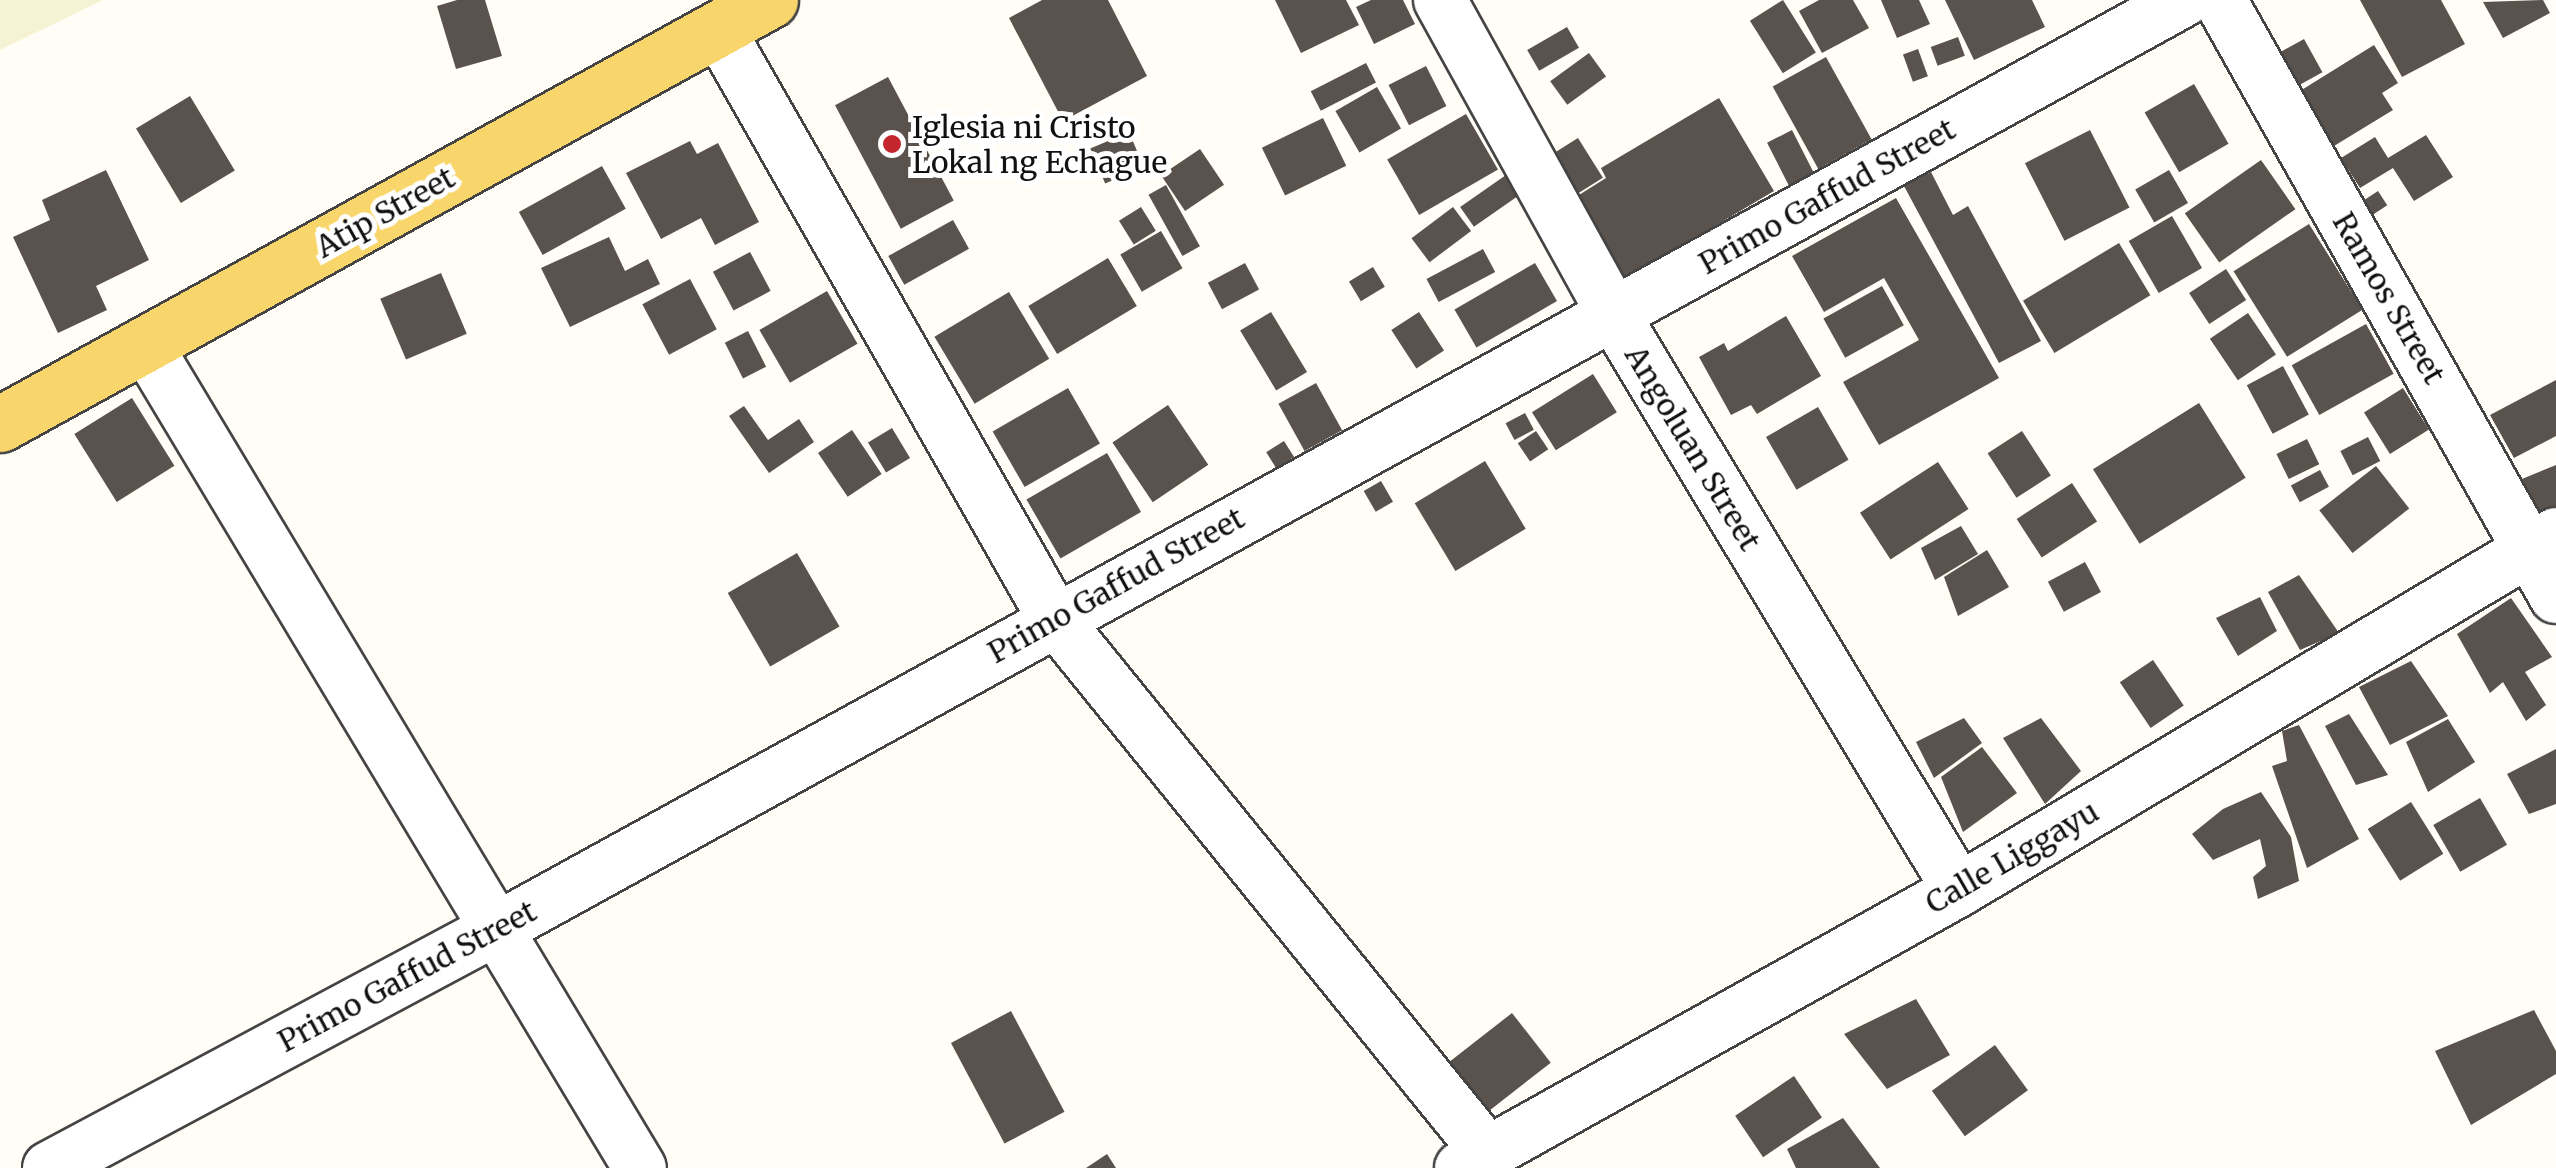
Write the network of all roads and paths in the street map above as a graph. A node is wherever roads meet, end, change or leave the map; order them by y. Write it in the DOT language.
graph roads {
  1 [pos="770,0"];
  2 [pos="1440,0"];
  3 [pos="2184,0"];
  4 [pos="2220,0"];
  5 [pos="718,28"];
  6 [pos="1613,314"];
  7 [pos="145,344"];
  8 [pos="0,424"];
  9 [pos="2544,542"];
  10 [pos="2556,597"];
  11 [pos="1054,618"];
  12 [pos="1959,890"];
  13 [pos="500,927"];
  14 [pos="1475,1160"];
  15 [pos="49,1168"];
  16 [pos="640,1168"];
  1 -- 5 [label="main road, Atip Street"];
  2 -- 6 [label="street, Angoluan Street"];
  3 -- 6 [label="street, Primo Gaffud Street"];
  4 -- 9 [label="street, Ramos Street"];
  5 -- 7 [label="main road, Atip Street"];
  5 -- 11 [label="street"];
  6 -- 11 [label="street, Primo Gaffud Street"];
  6 -- 12 [label="street, Angoluan Street"];
  7 -- 8 [label="main road, Atip Street"];
  7 -- 13 [label="street"];
  9 -- 10 [label="street, Ramos Street"];
  9 -- 12 [label="street, Calle Liggayu"];
  11 -- 13 [label="street, Primo Gaffud Street"];
  11 -- 14 [label="street"];
  12 -- 14 [label="street, Calle Liggayu"];
  13 -- 15 [label="street, Primo Gaffud Street"];
  13 -- 16 [label="street"];
}
